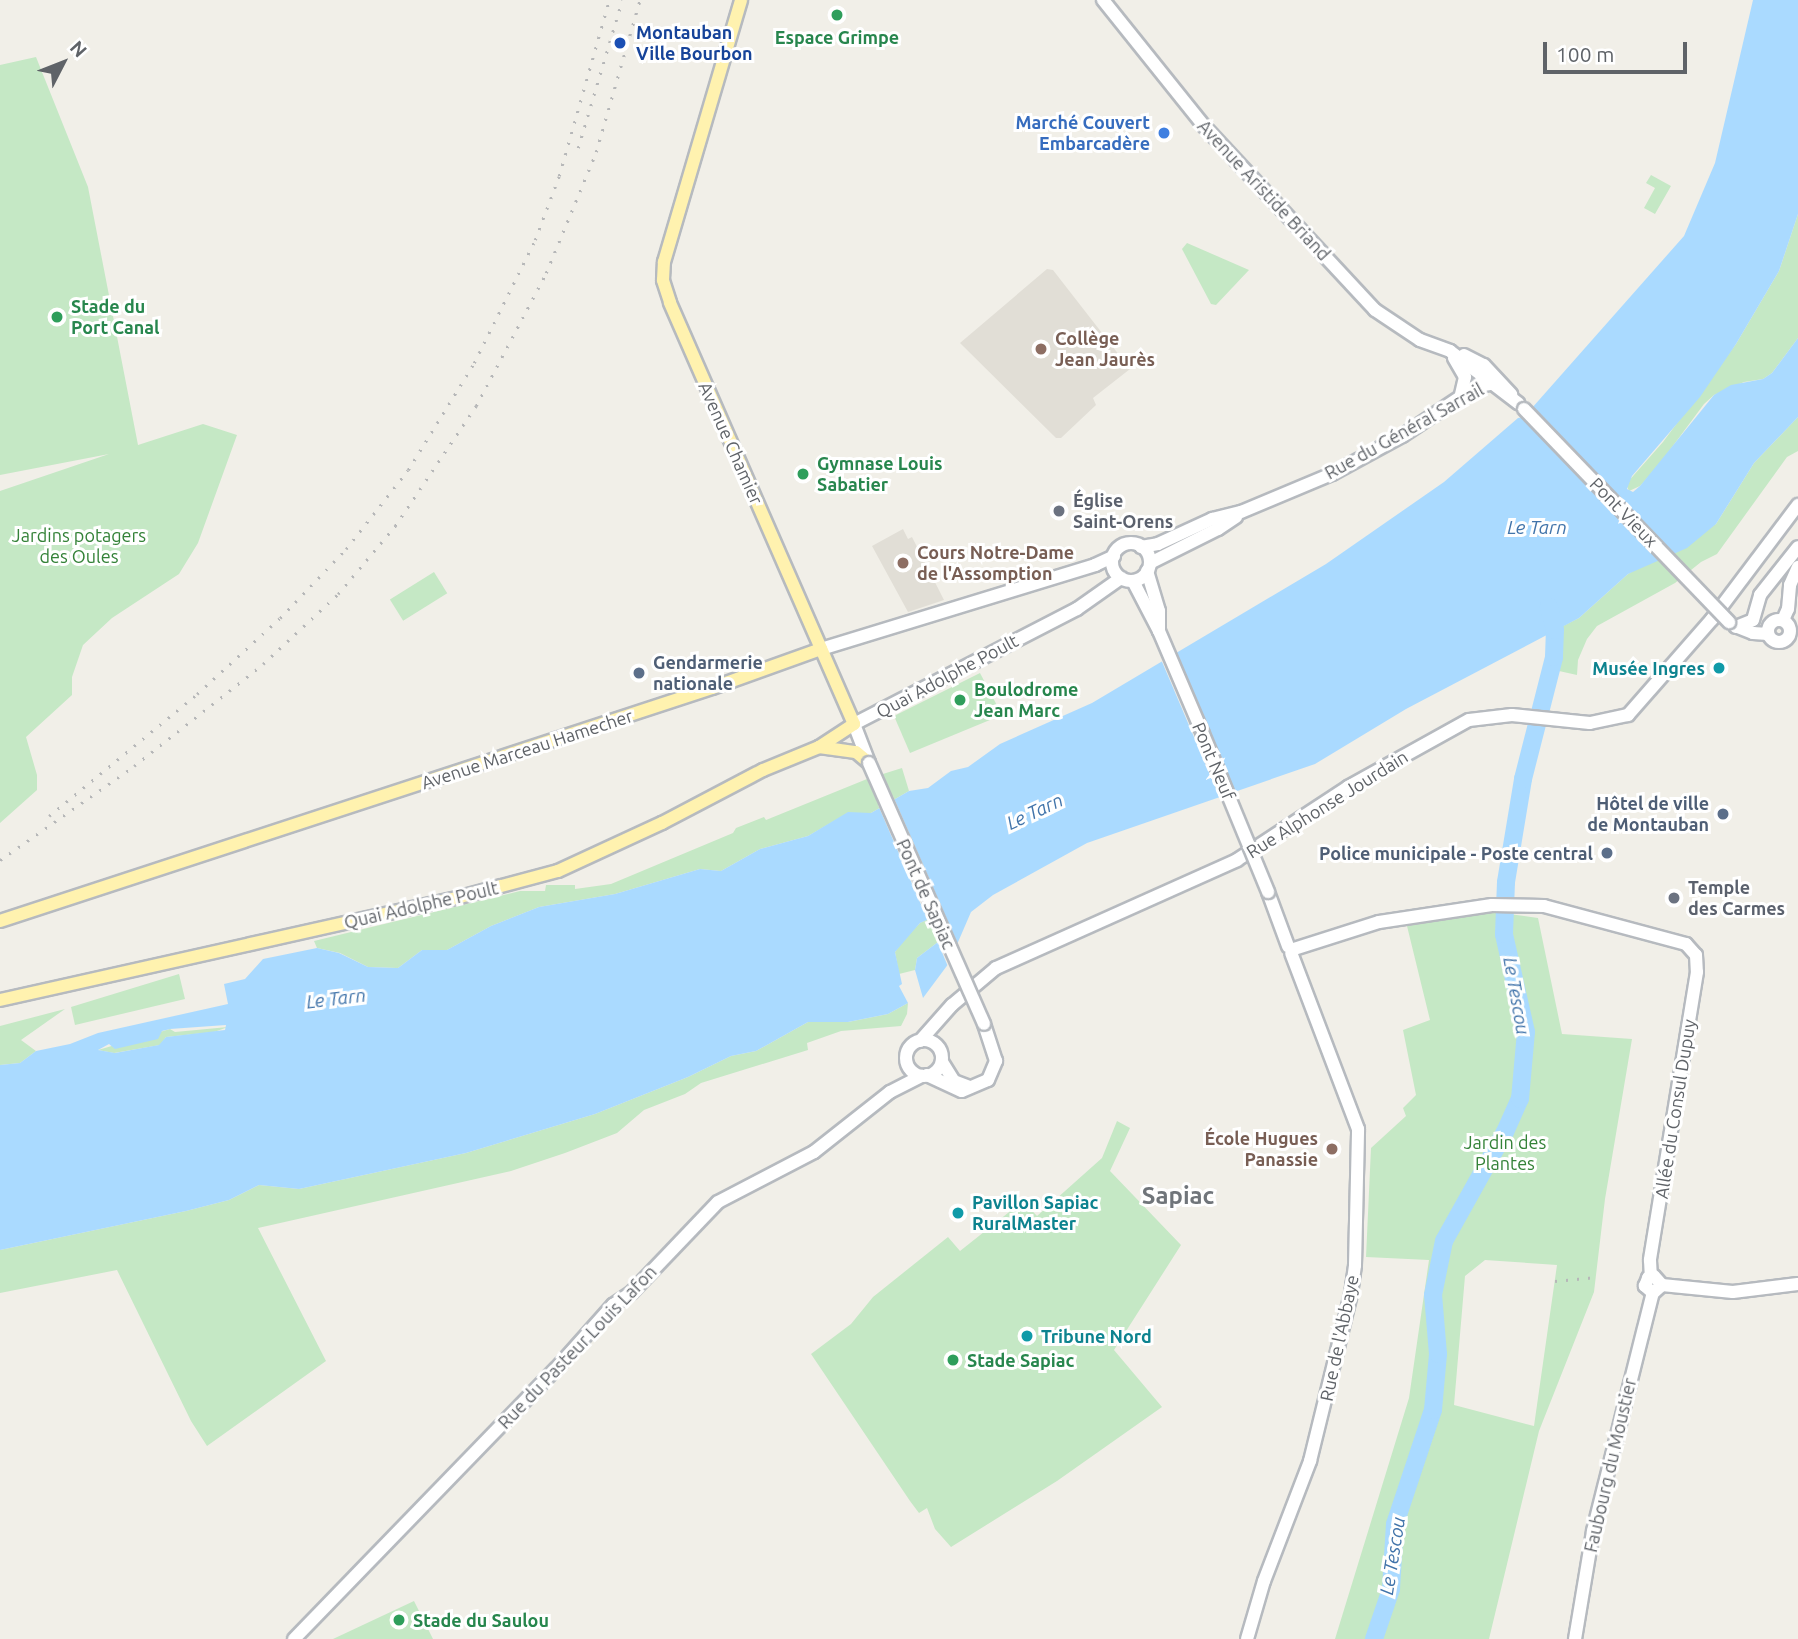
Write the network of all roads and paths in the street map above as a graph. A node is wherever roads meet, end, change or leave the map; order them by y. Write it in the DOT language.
graph roads {
  1 [pos="741,0"];
  2 [pos="1103,0"];
  3 [pos="1450,351"];
  4 [pos="1493,380"];
  5 [pos="1460,398"];
  6 [pos="1798,505"];
  7 [pos="1241,512"];
  8 [pos="1141,547"];
  9 [pos="1798,547"];
  10 [pos="1114,556"];
  11 [pos="1149,567"];
  12 [pos="1796,570"];
  13 [pos="1127,579"];
  14 [pos="1757,610"];
  15 [pos="1783,620"];
  16 [pos="1733,624"];
  17 [pos="1769,629"];
  18 [pos="1159,631"];
  19 [pos="821,649"];
  20 [pos="854,724"];
  21 [pos="820,747"];
  22 [pos="869,763"];
  23 [pos="1268,892"];
  24 [pos="0,921"];
  25 [pos="1291,949"];
  26 [pos="0,1000"];
  27 [pos="952,1005"];
  28 [pos="920,1041"];
  29 [pos="939,1049"];
  30 [pos="907,1061"];
  31 [pos="942,1062"];
  32 [pos="924,1076"];
  33 [pos="974,1088"];
  34 [pos="890,1093"];
  35 [pos="1798,1284"];
  36 [pos="1655,1285"];
  37 [pos="294,1639"];
  38 [pos="1247,1639"];
  39 [pos="1575,1639"];
  1 -- 19 [label="main road, Avenue Chamier"];
  2 -- 3 [label="main road, Avenue Aristide Briand"];
  3 -- 4 [label="main road, Avenue Aristide Briand"];
  3 -- 5 [label="main road"];
  4 -- 5 [label="main road, Rue du Général Sarrail"];
  4 -- 16 [label="main road, Pont Vieux, bridge"];
  5 -- 7 [label="main road, Rue du Général Sarrail"];
  6 -- 27 [label="main road, Rue Alphonse Jourdain"];
  7 -- 8 [label="main road, Rue du Général Sarrail"];
  7 -- 11 [label="main road, Rue du Général Sarrail"];
  8 -- 10 [label="main road"];
  8 -- 11 [label="main road"];
  9 -- 14 [label="main road"];
  10 -- 13 [label="main road"];
  10 -- 19 [label="main road, Avenue Marceau Hamecher"];
  11 -- 13 [label="main road"];
  11 -- 18 [label="main road"];
  12 -- 15 [label="main road"];
  13 -- 18 [label="main road"];
  13 -- 20 [label="main road, Quai Adolphe Poult"];
  14 -- 16 [label="main road"];
  14 -- 17 [label="main road"];
  15 -- 17 [label="main road"];
  15 -- 17 [label="main road"];
  16 -- 17 [label="main road"];
  18 -- 23 [label="main road, Pont Neuf, bridge"];
  19 -- 20 [label="main road, Avenue Chamier"];
  19 -- 24 [label="main road, Avenue Marceau Hamecher"];
  20 -- 21 [label="main road, Quai Adolphe Poult"];
  20 -- 22 [label="main road, Avenue Chamier"];
  21 -- 22 [label="main road, Quai Adolphe Poult"];
  21 -- 26 [label="main road, Quai Adolphe Poult"];
  22 -- 33 [label="main road, Pont de Sapiac, bridge"];
  23 -- 25 [label="main road, Rue de l'Abbaye"];
  25 -- 36 [label="main road, Allée du Consul Dupuy"];
  25 -- 38 [label="main road, Rue de l'Abbaye"];
  27 -- 28 [label="main road, Rue Alphonse Jourdain"];
  27 -- 29 [label="main road"];
  28 -- 29 [label="main road"];
  28 -- 30 [label="main road"];
  29 -- 31 [label="main road"];
  30 -- 32 [label="main road"];
  30 -- 34 [label="main road, Rue du Pasteur Louis Lafon"];
  31 -- 32 [label="main road"];
  31 -- 33 [label="main road"];
  32 -- 33 [label="main road"];
  32 -- 34 [label="main road, Rue du Pasteur Louis Lafon"];
  34 -- 37 [label="main road, Rue du Pasteur Louis Lafon"];
  35 -- 36 [label="main road"];
  36 -- 39 [label="main road, Faubourg du Moustier"];
}
